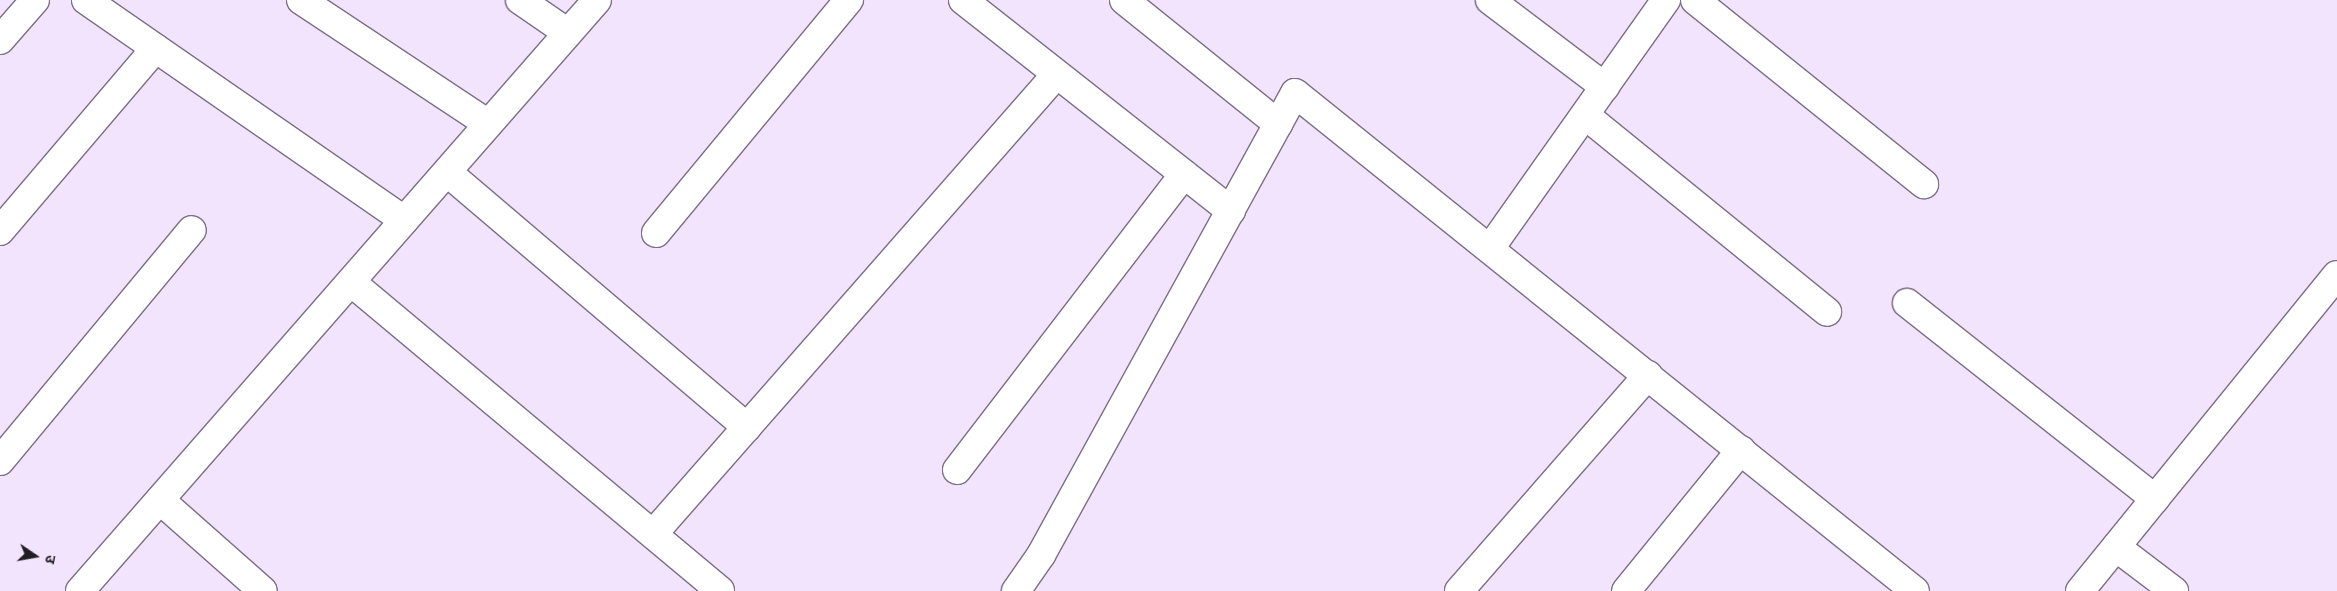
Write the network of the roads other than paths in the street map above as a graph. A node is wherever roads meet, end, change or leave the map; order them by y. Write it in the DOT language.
graph roads {
  1 [pos="35,0"];
  2 [pos="86,0"];
  3 [pos="301,0"];
  4 [pos="520,0"];
  5 [pos="597,0"];
  6 [pos="849,0"];
  7 [pos="963,0"];
  8 [pos="1124,0"];
  9 [pos="1490,0"];
  10 [pos="1666,0"];
  11 [pos="1695,0"];
  12 [pos="6,23"];
  13 [pos="568,33"];
  14 [pos="156,48"];
  15 [pos="1056,75"];
  16 [pos="1605,87"];
  17 [pos="1585,115"];
  18 [pos="488,124"];
  19 [pos="1278,124"];
  20 [pos="446,172"];
  21 [pos="1184,174"];
  22 [pos="1924,184"];
  23 [pos="1231,211"];
  24 [pos="404,220"];
  25 [pos="192,230"];
  26 [pos="0,231"];
  27 [pos="656,232"];
  28 [pos="1491,247"];
  29 [pos="351,282"];
  30 [pos="2333,289"];
  31 [pos="1908,303"];
  32 [pos="1827,312"];
  33 [pos="1648,375"];
  34 [pos="747,427"];
  35 [pos="1741,450"];
  36 [pos="0,461"];
  37 [pos="957,470"];
  38 [pos="2155,499"];
  39 [pos="160,500"];
  40 [pos="653,534"];
  41 [pos="2116,547"];
  42 [pos="81,591"];
  43 [pos="264,591"];
  44 [pos="720,591"];
  45 [pos="1016,591"];
  46 [pos="1458,591"];
  47 [pos="1626,591"];
  48 [pos="1915,591"];
  49 [pos="2080,591"];
  50 [pos="2174,591"];
  1 -- 12 [label="street"];
  2 -- 14 [label="street"];
  3 -- 18 [label="street"];
  4 -- 13 [label="street"];
  5 -- 13 [label="street"];
  6 -- 27 [label="street"];
  7 -- 15 [label="street"];
  8 -- 19 [label="street"];
  9 -- 16 [label="street"];
  10 -- 16 [label="street"];
  11 -- 22 [label="street"];
  13 -- 18 [label="street"];
  14 -- 24 [label="street"];
  14 -- 26 [label="street"];
  15 -- 21 [label="street"];
  15 -- 34 [label="street"];
  16 -- 17 [label="street"];
  17 -- 28 [label="street"];
  17 -- 32 [label="street"];
  18 -- 20 [label="street"];
  19 -- 23 [label="street"];
  19 -- 28 [label="street"];
  20 -- 24 [label="street"];
  20 -- 34 [label="street"];
  21 -- 23 [label="street"];
  21 -- 37 [label="street"];
  23 -- 45 [label="street"];
  24 -- 29 [label="street"];
  25 -- 36 [label="street"];
  28 -- 33 [label="street"];
  29 -- 39 [label="street"];
  29 -- 40 [label="street"];
  30 -- 38 [label="street"];
  31 -- 38 [label="street"];
  33 -- 35 [label="street"];
  33 -- 46 [label="street"];
  34 -- 40 [label="street"];
  35 -- 47 [label="street"];
  35 -- 48 [label="street"];
  38 -- 41 [label="street"];
  39 -- 42 [label="street"];
  39 -- 43 [label="street"];
  40 -- 44 [label="street"];
  41 -- 49 [label="street"];
  41 -- 50 [label="street"];
}
